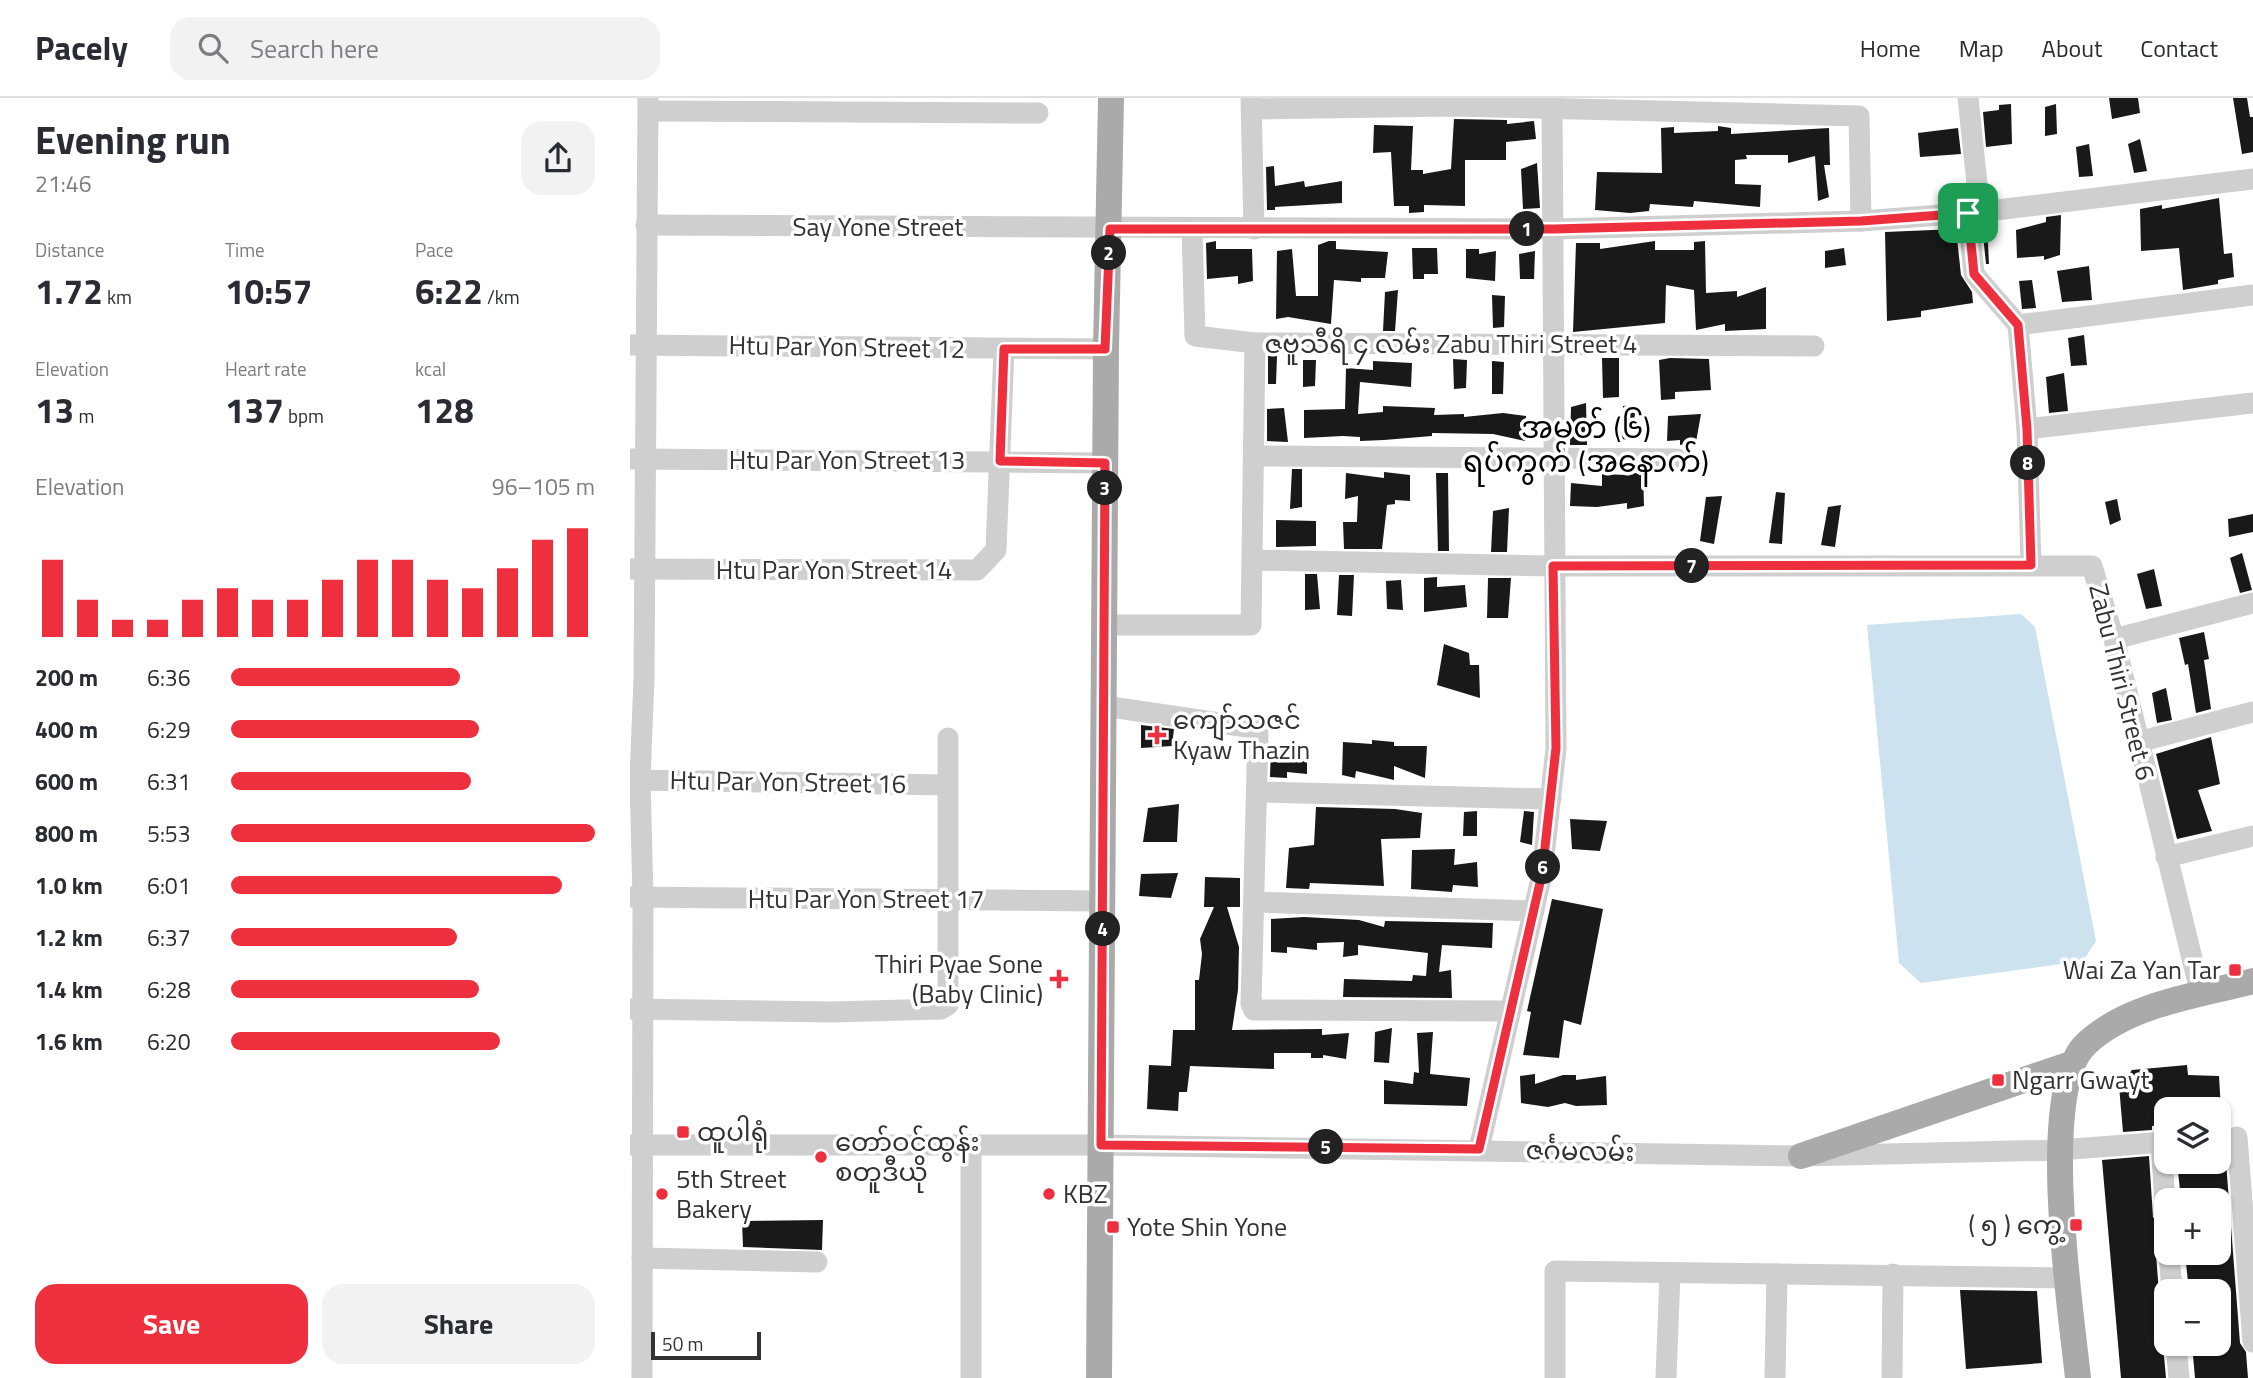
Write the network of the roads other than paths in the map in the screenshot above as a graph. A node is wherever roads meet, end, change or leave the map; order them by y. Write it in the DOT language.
graph roads {
  1 [pos="1111,98"];
  2 [pos="1973,99"];
  3 [pos="1251,103"];
  4 [pos="1552,103"];
  5 [pos="648,104"];
  6 [pos="992,106"];
  7 [pos="1038,113"];
  8 [pos="2253,179"];
  9 [pos="1974,212"];
  10 [pos="1861,221"];
  11 [pos="646,225"];
  12 [pos="1192,228"];
  13 [pos="1110,229"];
  14 [pos="1254,229"];
  15 [pos="1554,229"];
  16 [pos="2253,295"];
  17 [pos="2018,325"];
  18 [pos="1255,343"];
  19 [pos="1554,344"];
  20 [pos="637,345"];
  21 [pos="1814,346"];
  22 [pos="1004,349"];
  23 [pos="1105,349"];
  24 [pos="2253,403"];
  25 [pos="2027,429"];
  26 [pos="1255,456"];
  27 [pos="1555,456"];
  28 [pos="637,459"];
  29 [pos="1678,459"];
  30 [pos="1000,461"];
  31 [pos="1105,463"];
  32 [pos="1252,560"];
  33 [pos="2031,565"];
  34 [pos="1553,566"];
  35 [pos="637,569"];
  36 [pos="2253,603"];
  37 [pos="1104,625"];
  38 [pos="2114,639"];
  39 [pos="637,679"];
  40 [pos="1104,706"];
  41 [pos="2253,712"];
  42 [pos="948,738"];
  43 [pos="2138,742"];
  44 [pos="635,780"];
  45 [pos="946,785"];
  46 [pos="1258,792"];
  47 [pos="1551,799"];
  48 [pos="2253,836"];
  49 [pos="2166,857"];
  50 [pos="637,897"];
  51 [pos="949,899"];
  52 [pos="1103,901"];
  53 [pos="1256,902"];
  54 [pos="1534,911"];
  55 [pos="2253,981"];
  56 [pos="2201,995"];
  57 [pos="636,1009"];
  58 [pos="1509,1011"];
  59 [pos="2071,1064"];
  60 [pos="2236,1137"];
  61 [pos="2154,1143"];
  62 [pos="636,1145"];
  63 [pos="971,1145"];
  64 [pos="1101,1145"];
  65 [pos="1479,1149"];
  66 [pos="2059,1150"];
  67 [pos="1801,1156"];
  68 [pos="817,1262"];
  69 [pos="638,1270"];
  70 [pos="1670,1273"];
  71 [pos="1777,1274"];
  72 [pos="1893,1274"];
  73 [pos="2068,1278"];
  74 [pos="2253,1342"];
  75 [pos="2177,1356"];
  76 [pos="642,1378"];
  77 [pos="971,1378"];
  78 [pos="1099,1378"];
  79 [pos="1555,1378"];
  80 [pos="1666,1378"];
  81 [pos="1775,1378"];
  82 [pos="1892,1378"];
  83 [pos="2078,1378"];
  84 [pos="2179,1378"];
  1 -- 13 [label="main road"];
  2 -- 9 [label="street"];
  3 -- 4 [label="street"];
  3 -- 14 [label="street"];
  4 -- 10 [label="street"];
  4 -- 15 [label="street"];
  5 -- 6 [label="street"];
  5 -- 11 [label="street"];
  6 -- 7 [label="street"];
  8 -- 9 [label="street, Say Yone Street"];
  9 -- 10 [label="street, Say Yone Street"];
  9 -- 17 [label="street"];
  10 -- 15 [label="street, Say Yone Street"];
  11 -- 13 [label="street, Say Yone Street"];
  11 -- 20 [label="street"];
  12 -- 13 [label="street, Say Yone Street"];
  12 -- 14 [label="street, Say Yone Street"];
  12 -- 18 [label="street, ဇဗူသီရိ ၄ လမ်း Zabu Thiri Street 4"];
  13 -- 23 [label="main road"];
  14 -- 15 [label="street, Say Yone Street"];
  15 -- 19 [label="street"];
  16 -- 17 [label="street"];
  17 -- 25 [label="street"];
  18 -- 19 [label="street, ဇဗူသီရိ ၄ လမ်း Zabu Thiri Street 4"];
  18 -- 26 [label="street"];
  19 -- 21 [label="street, ဇဗူသီရိ ၄ လမ်း Zabu Thiri Street 4"];
  19 -- 27 [label="street"];
  20 -- 22 [label="street, Htu Par Yon Street 12"];
  20 -- 28 [label="street"];
  22 -- 23 [label="street, Htu Par Yon Street 12"];
  22 -- 30 [label="street, Htu Par Yon Street 14"];
  23 -- 31 [label="main road"];
  24 -- 25 [label="street"];
  25 -- 33 [label="street"];
  26 -- 27 [label="street"];
  26 -- 32 [label="street"];
  27 -- 29 [label="street"];
  27 -- 34 [label="street"];
  28 -- 30 [label="street, Htu Par Yon Street 13"];
  28 -- 35 [label="street"];
  30 -- 31 [label="street, Htu Par Yon Street 13"];
  30 -- 35 [label="street, Htu Par Yon Street 14"];
  31 -- 37 [label="main road"];
  32 -- 34 [label="street, Zabu Thiri Street 6"];
  32 -- 37 [label="street"];
  33 -- 34 [label="street, Zabu Thiri Street 6"];
  33 -- 38 [label="street, Zabu Thiri Street 6"];
  34 -- 47 [label="street"];
  35 -- 39 [label="street"];
  36 -- 38 [label="street"];
  37 -- 40 [label="main road"];
  38 -- 43 [label="street, Zabu Thiri Street 6"];
  39 -- 44 [label="street"];
  40 -- 46 [label="street"];
  40 -- 52 [label="main road"];
  41 -- 43 [label="street"];
  42 -- 45 [label="street"];
  43 -- 49 [label="street, Zabu Thiri Street 6"];
  44 -- 45 [label="street, Htu Par Yon Street 16"];
  44 -- 50 [label="street"];
  45 -- 51 [label="street"];
  46 -- 47 [label="street"];
  46 -- 53 [label="street"];
  47 -- 54 [label="street"];
  48 -- 49 [label="street"];
  49 -- 56 [label="street, Zabu Thiri Street 6"];
  50 -- 51 [label="street, Htu Par Yon Street 17"];
  50 -- 57 [label="street"];
  51 -- 52 [label="street, Htu Par Yon Street 17"];
  51 -- 57 [label="street"];
  52 -- 64 [label="main road"];
  53 -- 54 [label="street"];
  53 -- 58 [label="street"];
  54 -- 58 [label="street"];
  55 -- 56 [label="main road"];
  56 -- 59 [label="main road"];
  57 -- 62 [label="street"];
  58 -- 65 [label="street"];
  59 -- 66 [label="main road"];
  59 -- 67 [label="main road"];
  60 -- 74 [label="street"];
  61 -- 66 [label="street, ဇင်္ဂမလမ်း"];
  62 -- 63 [label="street, ဇင်္ဂမလမ်း"];
  62 -- 69 [label="street"];
  63 -- 64 [label="street, ဇင်္ဂမလမ်း"];
  63 -- 77 [label="street"];
  64 -- 65 [label="street, ဇင်္ဂမလမ်း"];
  64 -- 78 [label="main road"];
  65 -- 67 [label="street, ဇင်္ဂမလမ်း"];
  66 -- 67 [label="street, ဇင်္ဂမလမ်း"];
  66 -- 73 [label="main road"];
  68 -- 69 [label="street"];
  69 -- 76 [label="street"];
  70 -- 71 [label="street"];
  70 -- 79 [label="street"];
  70 -- 80 [label="street"];
  71 -- 72 [label="street"];
  71 -- 81 [label="street"];
  72 -- 73 [label="street"];
  72 -- 82 [label="street"];
  73 -- 83 [label="main road"];
  75 -- 84 [label="street"];
}
